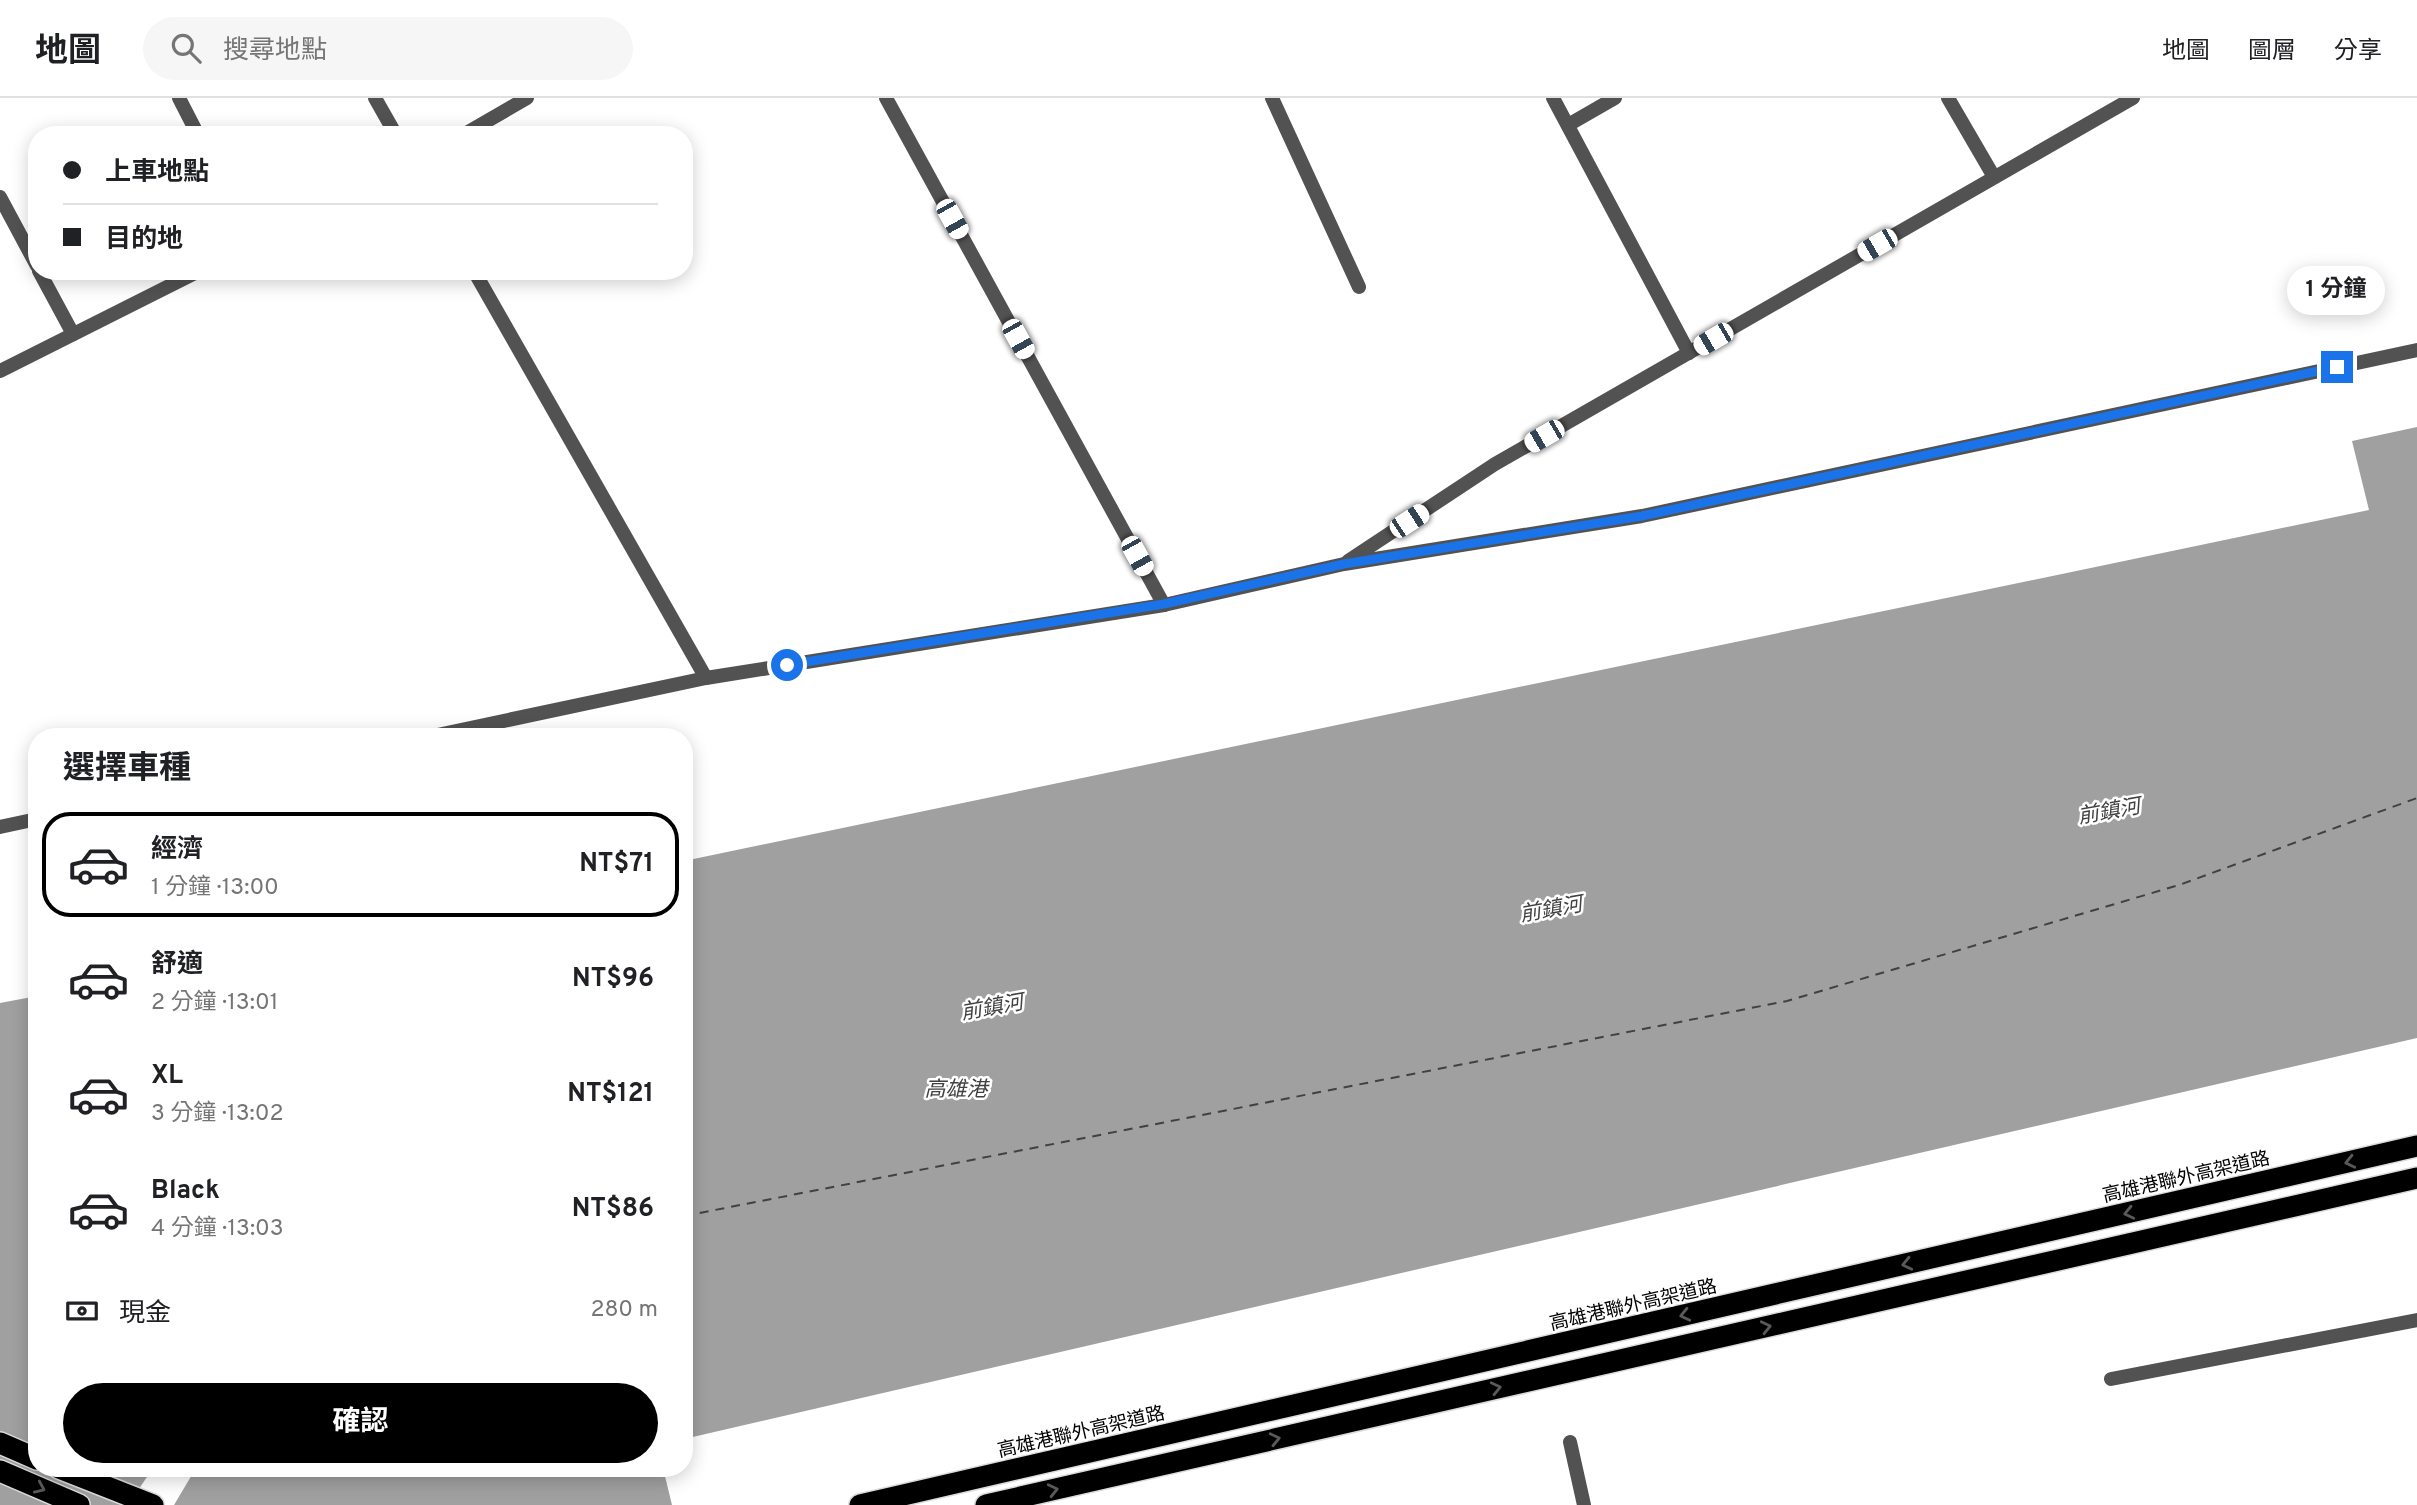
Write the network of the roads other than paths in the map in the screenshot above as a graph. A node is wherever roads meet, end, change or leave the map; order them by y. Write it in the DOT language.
graph roads {
  1 [pos="179,98"];
  2 [pos="375,98"];
  3 [pos="527,98"];
  4 [pos="886,98"];
  5 [pos="1272,98"];
  6 [pos="1553,98"];
  7 [pos="1615,98"];
  8 [pos="1948,98"];
  9 [pos="2133,98"];
  10 [pos="1569,125"];
  11 [pos="193,126"];
  12 [pos="391,126"];
  13 [pos="479,126"];
  14 [pos="1994,177"];
  15 [pos="0,197"];
  16 [pos="28,249"];
  17 [pos="44,280"];
  18 [pos="181,280"];
  19 [pos="479,280"];
  20 [pos="1359,287"];
  21 [pos="73,334"];
  22 [pos="2417,350"];
  23 [pos="1689,352"];
  24 [pos="0,371"];
  25 [pos="1344,564"];
  26 [pos="1164,604"];
  27 [pos="706,678"];
  28 [pos="470,728"];
  29 [pos="28,821"];
  30 [pos="0,826"];
  31 [pos="2417,1146"];
  32 [pos="2417,1178"];
  33 [pos="2417,1320"];
  34 [pos="2110,1379"];
  35 [pos="1570,1442"];
  36 [pos="0,1443"];
  37 [pos="28,1455"];
  38 [pos="0,1471"];
  39 [pos="82,1477"];
  40 [pos="79,1505"];
  41 [pos="153,1505"];
  42 [pos="860,1505"];
  43 [pos="986,1505"];
  44 [pos="1584,1505"];
  1 -- 11 [label="street"];
  2 -- 12 [label="street"];
  3 -- 13 [label="street"];
  4 -- 26 [label="street"];
  5 -- 20 [label="street"];
  6 -- 10 [label="street"];
  7 -- 10 [label="street"];
  8 -- 14 [label="street"];
  9 -- 14 [label="street"];
  10 -- 23 [label="street"];
  14 -- 23 [label="street"];
  15 -- 16 [label="street"];
  17 -- 21 [label="street"];
  18 -- 21 [label="street"];
  19 -- 27 [label="street"];
  21 -- 24 [label="street"];
  22 -- 25 [label="street"];
  23 -- 25 [label="street"];
  25 -- 26 [label="street"];
  26 -- 27 [label="street"];
  27 -- 28 [label="street"];
  29 -- 30 [label="street"];
  31 -- 42 [label="highway, 高雄港聯外高架道路, one-way"];
  43 -- 32 [label="highway, one-way"];
  33 -- 34 [label="street"];
  35 -- 44 [label="street"];
  36 -- 37 [label="highway"];
  38 -- 40 [label="highway, one-way"];
  39 -- 41 [label="highway"];
}
